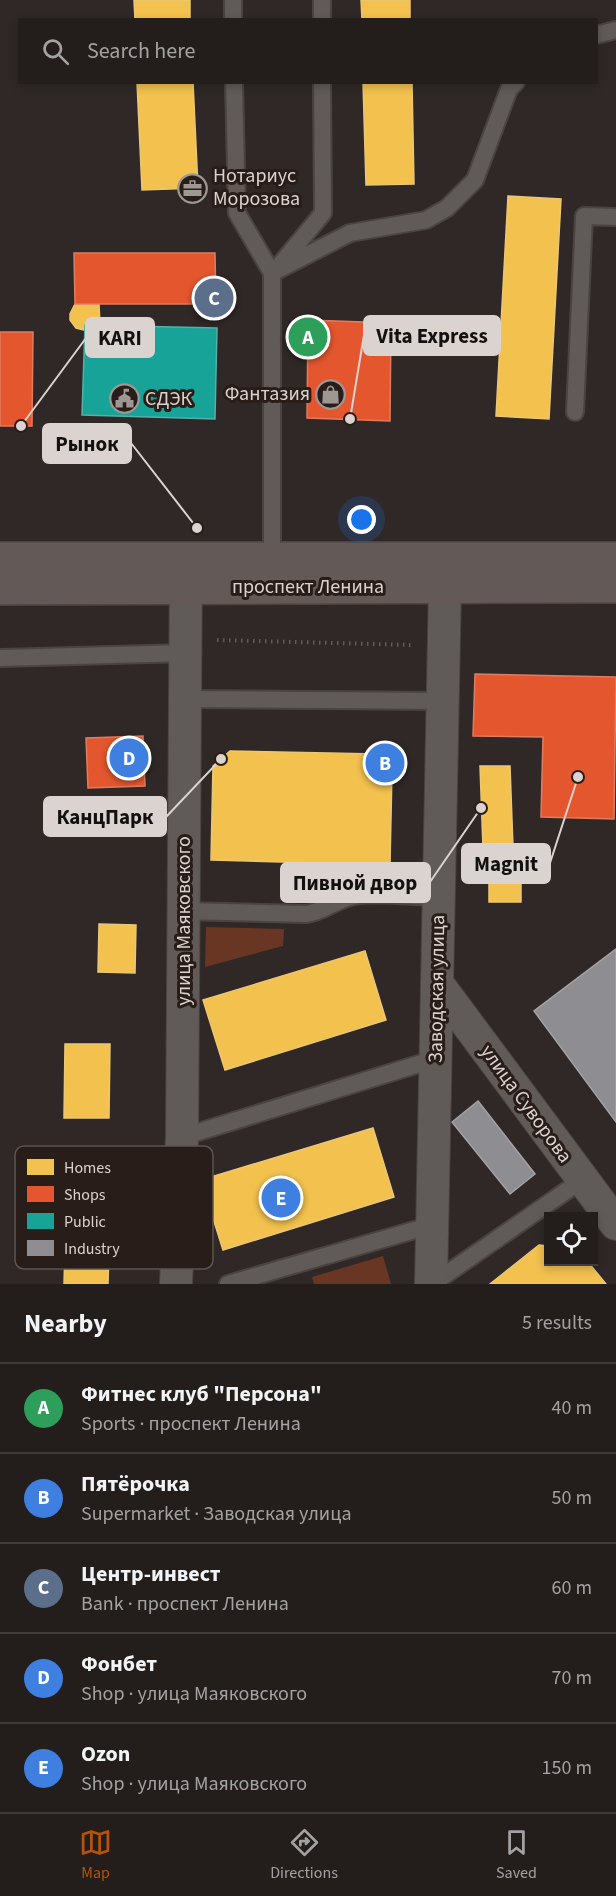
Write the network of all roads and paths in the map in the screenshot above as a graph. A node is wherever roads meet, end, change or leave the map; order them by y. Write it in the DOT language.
graph roads {
  1 [pos="233,0"];
  2 [pos="322,0"];
  3 [pos="233,18"];
  4 [pos="322,18"];
  5 [pos="616,30"];
  6 [pos="598,35"];
  7 [pos="234,84"];
  8 [pos="322,84"];
  9 [pos="514,84"];
  10 [pos="616,217"];
  11 [pos="272,273"];
  12 [pos="575,412"];
  13 [pos="0,559"];
  14 [pos="616,559"];
  15 [pos="186,573"];
  16 [pos="272,573"];
  17 [pos="446,586"];
  18 [pos="616,586"];
  19 [pos="0,588"];
  20 [pos="411,645"];
  21 [pos="198,647"];
  22 [pos="0,658"];
  23 [pos="185,699"];
  24 [pos="443,701"];
  25 [pos="439,897"];
  26 [pos="184,911"];
  27 [pos="437,983"];
  28 [pos="435,1059"];
  29 [pos="182,1137"];
  30 [pos="182,1146"];
  31 [pos="582,1180"];
  32 [pos="616,1224"];
  33 [pos="432,1225"];
  34 [pos="177,1269"];
  35 [pos="176,1284"];
  36 [pos="228,1284"];
  37 [pos="431,1284"];
  1 -- 3 [label="lane"];
  2 -- 4 [label="lane"];
  5 -- 6 [label="lane"];
  7 -- 11 [label="lane"];
  8 -- 11 [label="lane"];
  9 -- 11 [label="lane"];
  10 -- 12 [label="lane"];
  11 -- 16 [label="lane"];
  13 -- 15 [label="main road, проспект Ленина"];
  14 -- 16 [label="main road, проспект Ленина"];
  15 -- 16 [label="main road, проспект Ленина"];
  15 -- 19 [label="main road, проспект Ленина"];
  15 -- 21 [label="street, улица Маяковского"];
  16 -- 17 [label="main road, проспект Ленина"];
  17 -- 18 [label="main road, проспект Ленина"];
  17 -- 24 [label="street, Заводская улица"];
  20 -- 21 [label="path"];
  21 -- 22 [label="lane"];
  21 -- 23 [label="street, улица Маяковского"];
  23 -- 24 [label="lane"];
  23 -- 26 [label="street, улица Маяковского"];
  24 -- 25 [label="street, Заводская улица"];
  25 -- 26 [label="lane"];
  25 -- 27 [label="street, Заводская улица"];
  26 -- 29 [label="street, улица Маяковского"];
  27 -- 28 [label="street, Заводская улица"];
  27 -- 31 [label="street, улица Суворова"];
  28 -- 29 [label="lane"];
  28 -- 33 [label="street, Заводская улица"];
  29 -- 30 [label="street, улица Маяковского"];
  31 -- 32 [label="street, улица Суворова"];
  31 -- 37 [label="lane"];
  33 -- 36 [label="lane"];
  33 -- 37 [label="street, Заводская улица"];
  34 -- 35 [label="street, улица Маяковского"];
}
